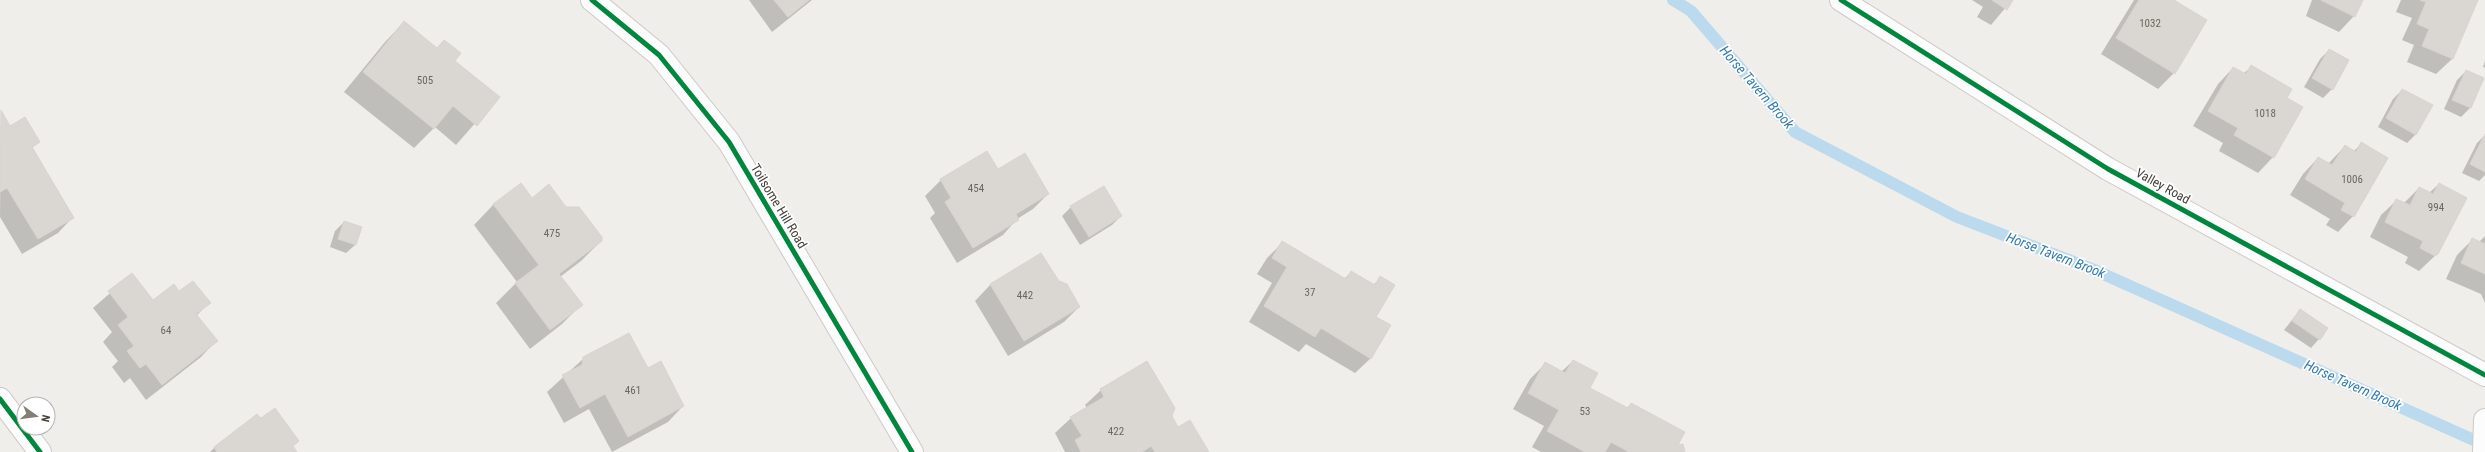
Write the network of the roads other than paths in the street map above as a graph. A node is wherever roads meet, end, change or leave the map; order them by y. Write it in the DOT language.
graph roads {
  1 [pos="592,0"];
  2 [pos="1841,0"];
  3 [pos="2485,375"];
  4 [pos="0,400"];
  5 [pos="2485,420"];
  6 [pos="40,452"];
  7 [pos="912,452"];
  8 [pos="2484,452"];
  1 -- 7 [label="street, Toilsome Hill Road"];
  2 -- 3 [label="street, Valley Road"];
  4 -- 6 [label="street"];
  5 -- 8 [label="street"];
}
